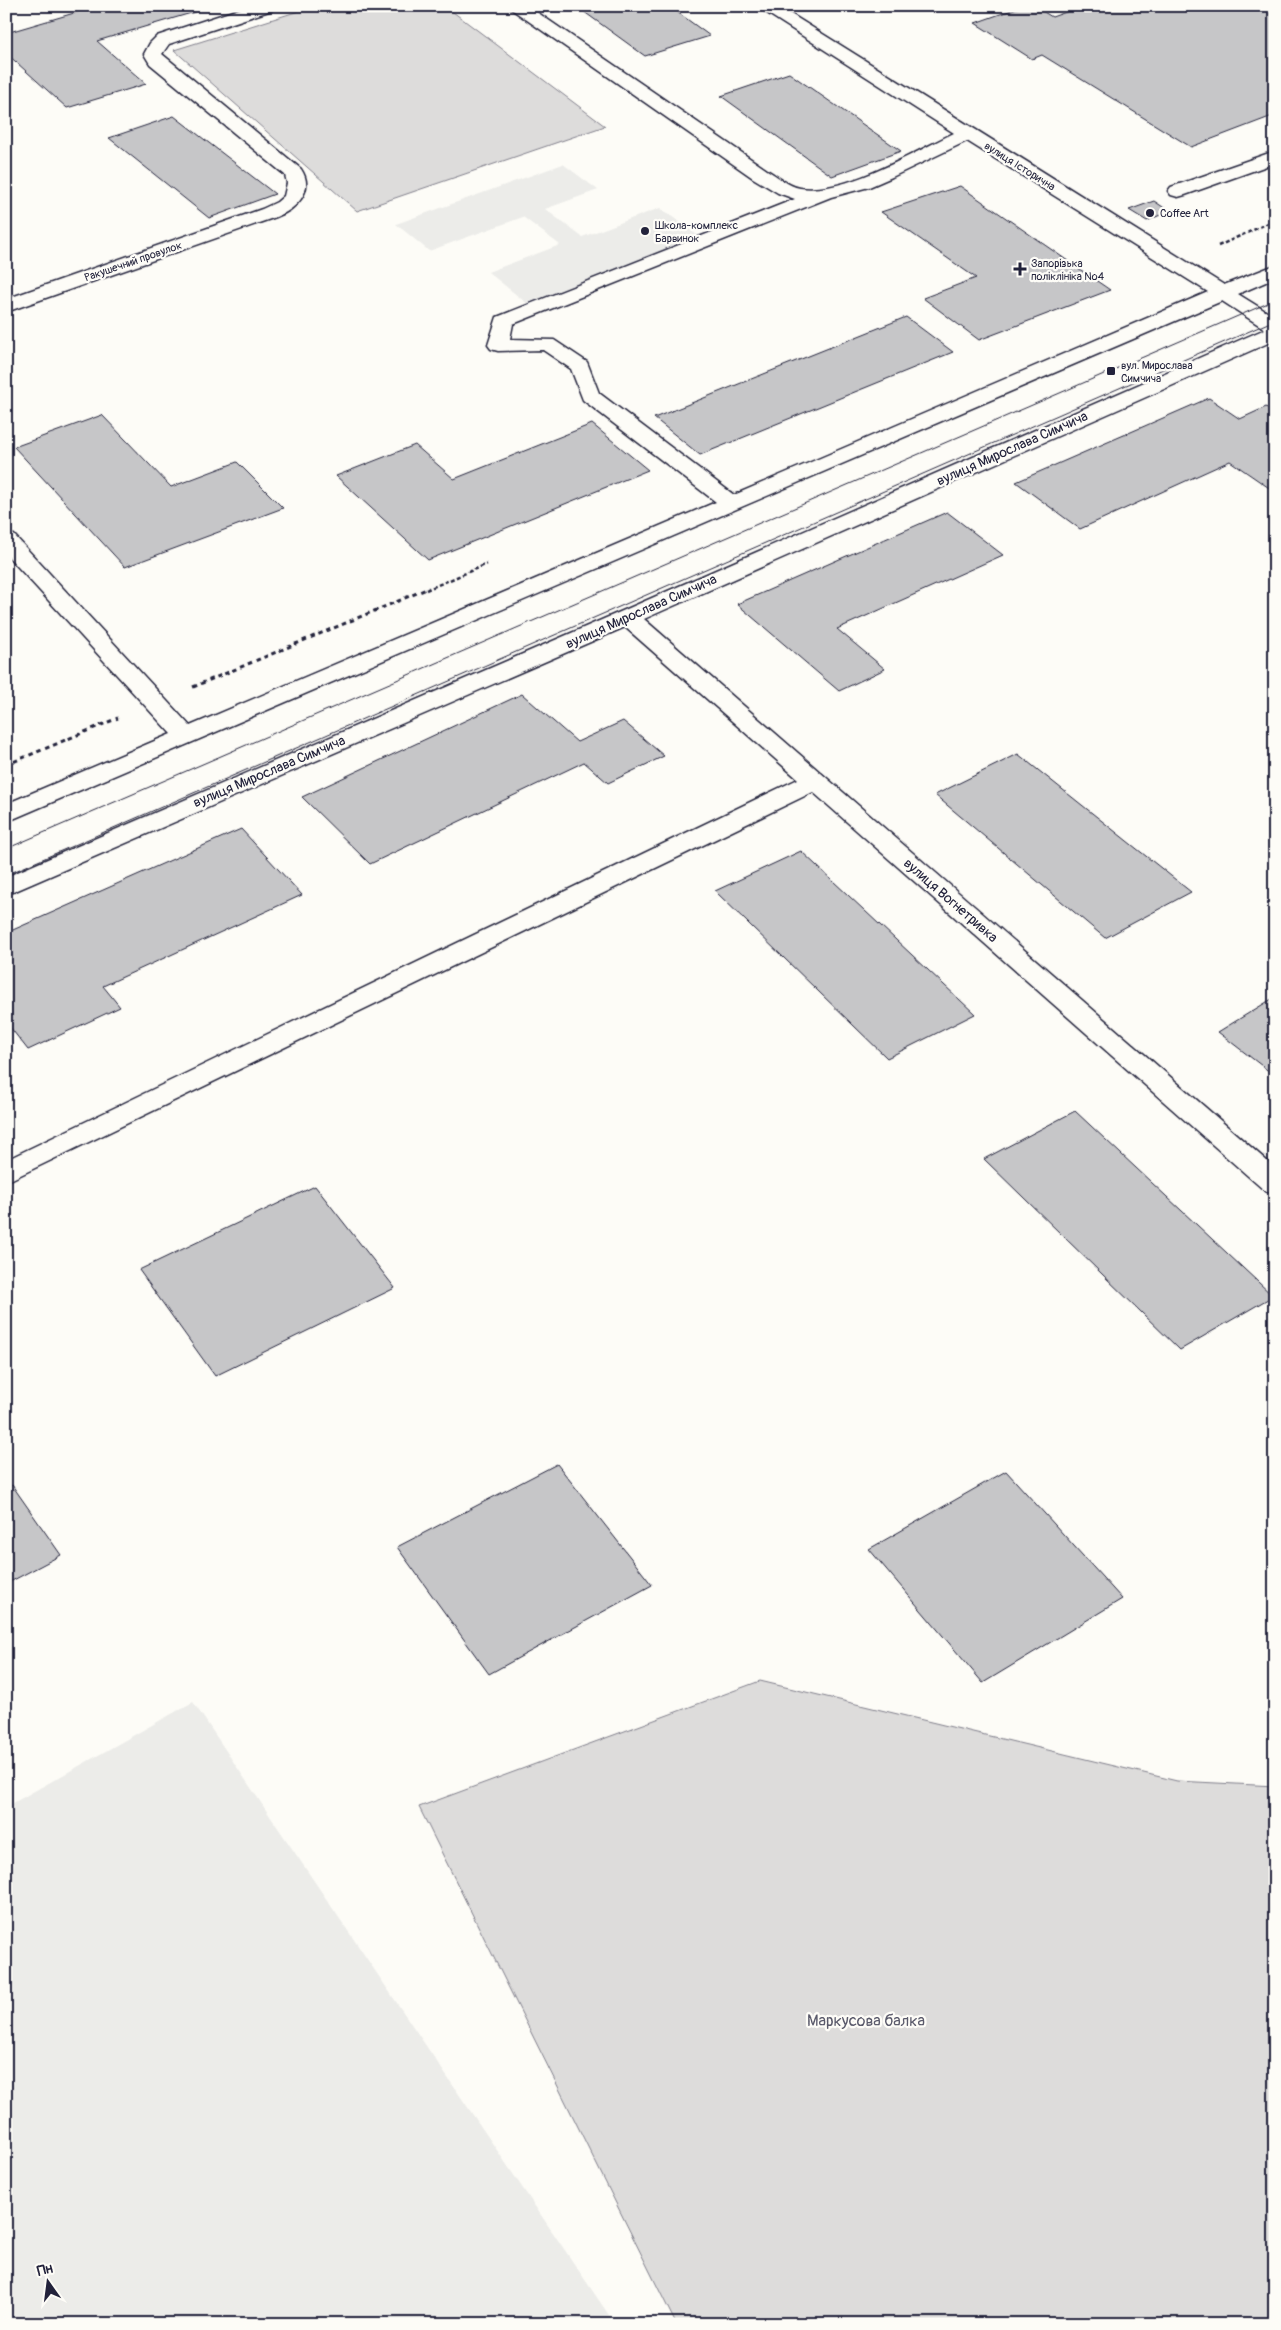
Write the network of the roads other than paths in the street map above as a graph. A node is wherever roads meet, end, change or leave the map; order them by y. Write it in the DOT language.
graph roads {
  1 [pos="266,6"];
  2 [pos="516,6"];
  3 [pos="765,6"];
  4 [pos="968,133"];
  5 [pos="1275,157"];
  6 [pos="1178,192"];
  7 [pos="824,194"];
  8 [pos="1275,271"];
  9 [pos="1222,292"];
  10 [pos="6,306"];
  11 [pos="1275,326"];
  12 [pos="1275,332"];
  13 [pos="731,504"];
  14 [pos="6,540"];
  15 [pos="628,617"];
  16 [pos="186,736"];
  17 [pos="815,781"];
  18 [pos="6,814"];
  19 [pos="6,886"];
  20 [pos="6,1172"];
  21 [pos="1275,1184"];
  1 -- 10 [label="street, Ракушечний провулок"];
  2 -- 7 [label="street"];
  3 -- 4 [label="street, вулиця Історична"];
  4 -- 7 [label="street"];
  4 -- 9 [label="street, вулиця Історична"];
  5 -- 6 [label="street"];
  7 -- 13 [label="street"];
  8 -- 9 [label="street"];
  9 -- 11 [label="street, вулиця Історична"];
  9 -- 13 [label="street"];
  12 -- 15 [label="street, вулиця Мирослава Симчича"];
  13 -- 16 [label="street"];
  14 -- 16 [label="street"];
  15 -- 17 [label="street, вулиця Вогнетривка"];
  15 -- 19 [label="street, вулиця Мирослава Симчича"];
  16 -- 18 [label="street"];
  17 -- 20 [label="street"];
  17 -- 21 [label="street, вулиця Вогнетривка"];
}
